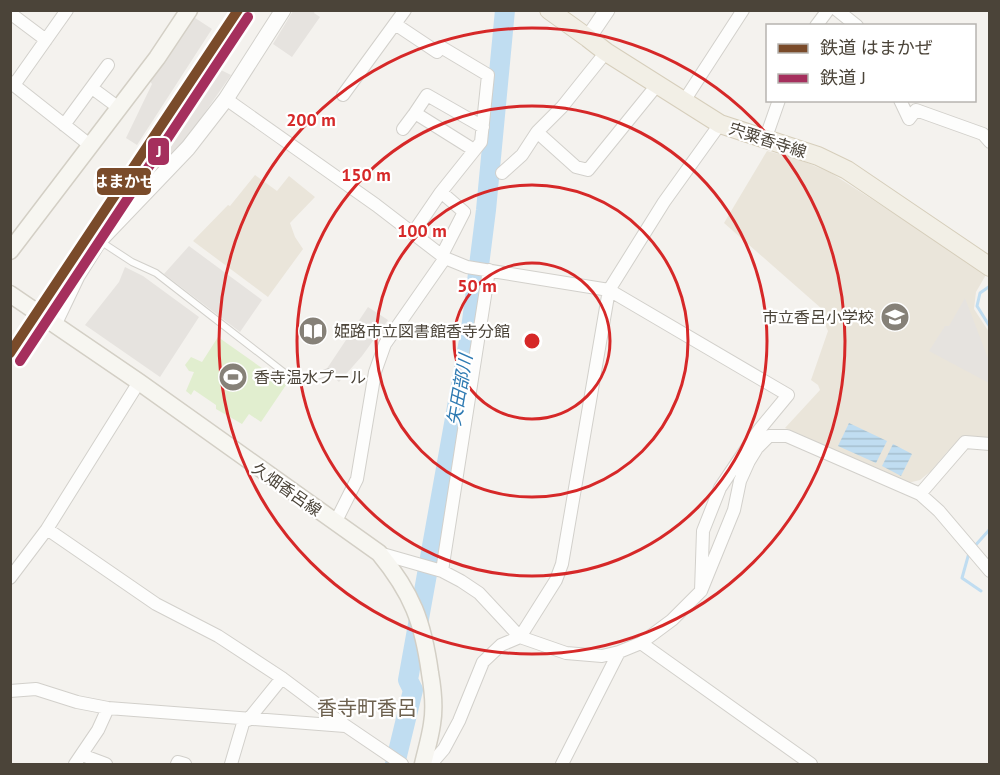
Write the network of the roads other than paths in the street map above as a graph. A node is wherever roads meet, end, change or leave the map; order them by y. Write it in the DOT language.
graph roads {
  1 [pos="67,10"];
  2 [pos="189,10"];
  3 [pos="283,10"];
  4 [pos="405,10"];
  5 [pos="549,10"];
  6 [pos="607,10"];
  7 [pos="743,10"];
  8 [pos="828,10"];
  9 [pos="837,10"];
  10 [pos="10,13"];
  11 [pos="395,24"];
  12 [pos="818,24"];
  13 [pos="855,24"];
  14 [pos="588,38"];
  15 [pos="46,40"];
  16 [pos="606,52"];
  17 [pos="108,65"];
  18 [pos="12,83"];
  19 [pos="657,85"];
  20 [pos="92,87"];
  21 [pos="343,95"];
  22 [pos="226,99"];
  23 [pos="684,101"];
  24 [pos="778,102"];
  25 [pos="901,102"];
  26 [pos="119,108"];
  27 [pos="415,113"];
  28 [pos="720,124"];
  29 [pos="64,125"];
  30 [pos="483,127"];
  31 [pos="403,129"];
  32 [pos="537,132"];
  33 [pos="765,140"];
  34 [pos="990,142"];
  35 [pos="91,146"];
  36 [pos="474,150"];
  37 [pos="502,173"];
  38 [pos="441,192"];
  39 [pos="413,233"];
  40 [pos="99,241"];
  41 [pos="10,251"];
  42 [pos="444,256"];
  43 [pos="990,267"];
  44 [pos="489,270"];
  45 [pos="609,290"];
  46 [pos="10,294"];
  47 [pos="54,324"];
  48 [pos="329,372"];
  49 [pos="139,382"];
  50 [pos="788,395"];
  51 [pos="769,436"];
  52 [pos="990,444"];
  53 [pos="920,494"];
  54 [pos="335,523"];
  55 [pos="47,529"];
  56 [pos="379,553"];
  57 [pos="442,571"];
  58 [pos="990,571"];
  59 [pos="10,578"];
  60 [pos="701,591"];
  61 [pos="520,637"];
  62 [pos="640,643"];
  63 [pos="619,652"];
  64 [pos="282,678"];
  65 [pos="10,691"];
  66 [pos="108,708"];
  67 [pos="246,720"];
  68 [pos="346,726"];
  69 [pos="78,760"];
  70 [pos="402,764"];
  71 [pos="106,765"];
  72 [pos="177,765"];
  73 [pos="184,765"];
  74 [pos="231,765"];
  75 [pos="423,765"];
  76 [pos="431,765"];
  77 [pos="562,765"];
  78 [pos="811,765"];
  1 -- 15 [label="street"];
  2 -- 26 [label="main road"];
  3 -- 22 [label="street"];
  4 -- 11 [label="street"];
  5 -- 14 [label="main road, 宍粟香寺線"];
  6 -- 14 [label="street"];
  7 -- 23 [label="street"];
  8 -- 12 [label="street"];
  9 -- 13 [label="street"];
  10 -- 15 [label="street"];
  11 -- 21 [label="street"];
  11 -- 30 [label="street"];
  14 -- 16 [label="main road, 宍粟香寺線"];
  15 -- 18 [label="street"];
  16 -- 19 [label="main road, 宍粟香寺線"];
  16 -- 32 [label="street"];
  17 -- 20 [label="street"];
  18 -- 29 [label="street"];
  19 -- 23 [label="main road, 宍粟香寺線"];
  19 -- 32 [label="street"];
  20 -- 26 [label="street"];
  20 -- 29 [label="street"];
  22 -- 39 [label="street"];
  22 -- 40 [label="street"];
  23 -- 28 [label="main road, 宍粟香寺線"];
  24 -- 33 [label="street"];
  25 -- 34 [label="street"];
  26 -- 35 [label="main road"];
  27 -- 30 [label="street"];
  27 -- 31 [label="street"];
  27 -- 36 [label="street"];
  28 -- 33 [label="main road, 宍粟香寺線"];
  28 -- 45 [label="street"];
  29 -- 35 [label="street"];
  30 -- 36 [label="street"];
  32 -- 37 [label="street"];
  33 -- 43 [label="main road, 宍粟香寺線"];
  35 -- 41 [label="main road"];
  36 -- 38 [label="street"];
  38 -- 39 [label="street"];
  38 -- 42 [label="street"];
  39 -- 42 [label="street"];
  40 -- 47 [label="street"];
  40 -- 48 [label="lane"];
  42 -- 44 [label="street"];
  42 -- 54 [label="street"];
  44 -- 45 [label="street"];
  44 -- 57 [label="street"];
  45 -- 50 [label="street"];
  45 -- 61 [label="street"];
  46 -- 47 [label="main road, 久畑香呂線"];
  47 -- 49 [label="main road, 久畑香呂線"];
  49 -- 54 [label="main road, 久畑香呂線"];
  49 -- 55 [label="street"];
  50 -- 51 [label="street"];
  50 -- 60 [label="street"];
  51 -- 53 [label="street"];
  51 -- 60 [label="street"];
  52 -- 53 [label="street"];
  53 -- 58 [label="street"];
  54 -- 56 [label="main road, 久畑香呂線"];
  55 -- 59 [label="street"];
  55 -- 64 [label="street"];
  56 -- 57 [label="street"];
  56 -- 75 [label="main road, 久畑香呂線"];
  57 -- 61 [label="street"];
  60 -- 62 [label="street"];
  61 -- 63 [label="street"];
  61 -- 76 [label="street"];
  62 -- 63 [label="street"];
  62 -- 78 [label="street"];
  63 -- 77 [label="street"];
  64 -- 67 [label="street"];
  64 -- 68 [label="street"];
  65 -- 66 [label="street"];
  66 -- 67 [label="street"];
  66 -- 69 [label="street"];
  67 -- 68 [label="street"];
  67 -- 74 [label="street"];
  68 -- 70 [label="street"];
  69 -- 71 [label="street"];
  72 -- 73 [label="street"];
}
